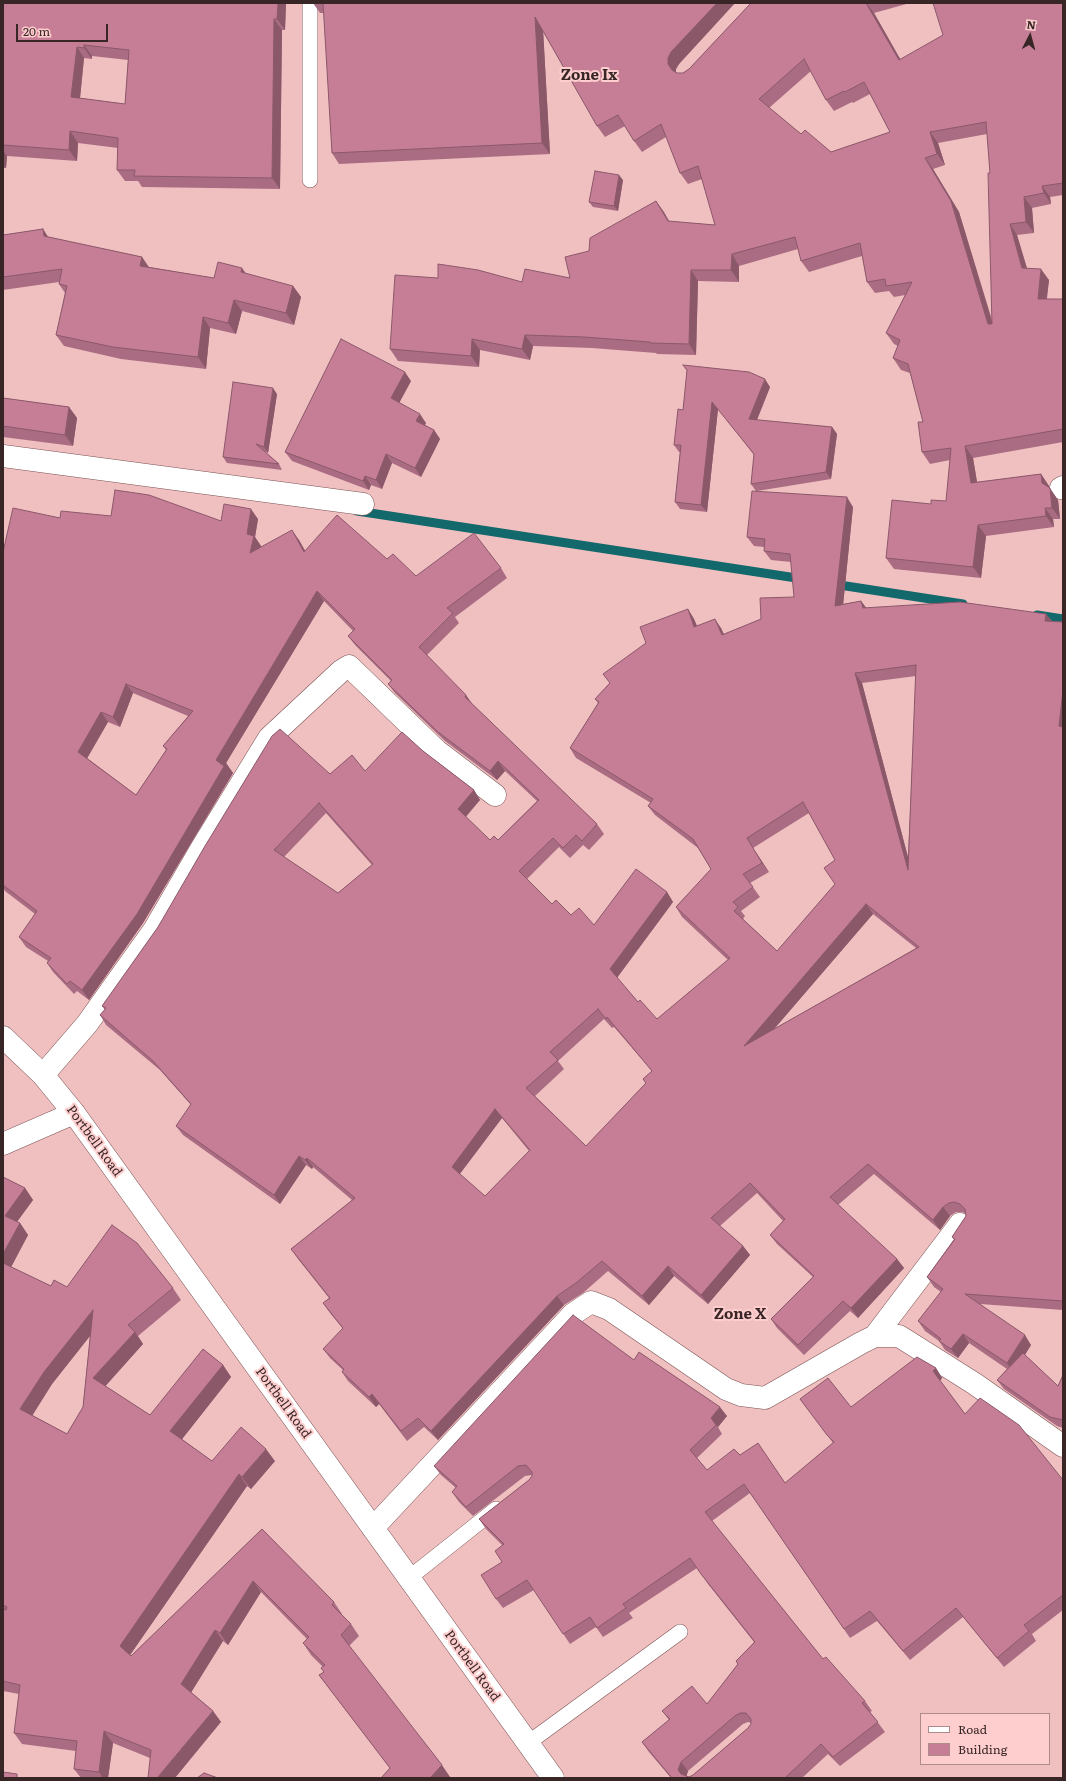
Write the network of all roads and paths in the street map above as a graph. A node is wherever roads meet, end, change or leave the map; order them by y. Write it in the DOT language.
graph roads {
  1 [pos="310,3"];
  2 [pos="310,180"];
  3 [pos="3,456"];
  4 [pos="363,504"];
  5 [pos="495,795"];
  6 [pos="3,1037"];
  7 [pos="43,1075"];
  8 [pos="74,1113"];
  9 [pos="3,1144"];
  10 [pos="960,1224"];
  11 [pos="875,1336"];
  12 [pos="1063,1446"];
  13 [pos="506,1502"];
  14 [pos="372,1528"];
  15 [pos="409,1578"];
  16 [pos="680,1632"];
  17 [pos="528,1743"];
  18 [pos="553,1778"];
  1 -- 2 [label="lane"];
  3 -- 4 [label="street"];
  5 -- 7 [label="street"];
  6 -- 7 [label="street, Portbell Road"];
  7 -- 8 [label="street, Portbell Road"];
  8 -- 9 [label="street"];
  8 -- 14 [label="street, Portbell Road"];
  10 -- 11 [label="street"];
  11 -- 12 [label="street"];
  11 -- 14 [label="street"];
  13 -- 15 [label="lane"];
  14 -- 15 [label="street, Portbell Road"];
  15 -- 17 [label="street, Portbell Road"];
  16 -- 17 [label="lane"];
  17 -- 18 [label="street, Portbell Road"];
}
